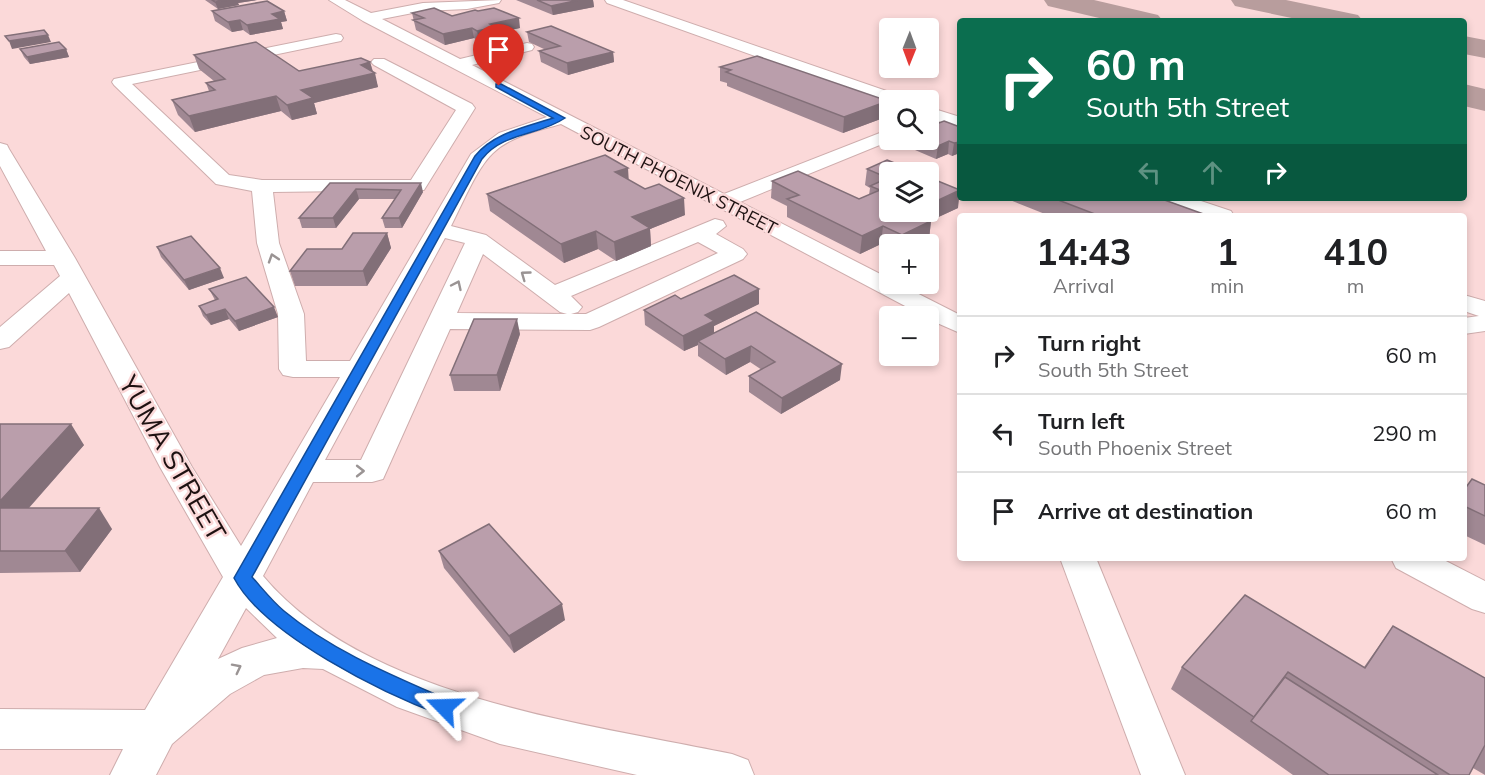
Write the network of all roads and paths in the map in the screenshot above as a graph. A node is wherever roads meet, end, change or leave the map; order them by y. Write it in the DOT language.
graph roads {
  1 [pos="334,0"];
  2 [pos="611,0"];
  3 [pos="490,1"];
  4 [pos="368,18"];
  5 [pos="336,38"];
  6 [pos="527,47"];
  7 [pos="430,50"];
  8 [pos="458,64"];
  9 [pos="879,94"];
  10 [pos="939,117"];
  11 [pos="560,118"];
  12 [pos="957,122"];
  13 [pos="879,138"];
  14 [pos="0,149"];
  15 [pos="429,169"];
  16 [pos="472,169"];
  17 [pos="262,186"];
  18 [pos="1180,201"];
  19 [pos="722,202"];
  20 [pos="1214,213"];
  21 [pos="745,214"];
  22 [pos="438,229"];
  23 [pos="699,233"];
  24 [pos="478,240"];
  25 [pos="0,258"];
  26 [pos="68,267"];
  27 [pos="552,295"];
  28 [pos="1467,303"];
  29 [pos="1485,310"];
  30 [pos="441,321"];
  31 [pos="590,322"];
  32 [pos="1485,323"];
  33 [pos="957,324"];
  34 [pos="1467,326"];
  35 [pos="0,340"];
  36 [pos="360,369"];
  37 [pos="302,471"];
  38 [pos="1079,561"];
  39 [pos="1415,561"];
  40 [pos="242,578"];
  41 [pos="1485,598"];
  42 [pos="332,653"];
  43 [pos="0,729"];
  44 [pos="158,730"];
  45 [pos="132,775"];
  46 [pos="732,775"];
  47 [pos="1163,775"];
  1 -- 4 [label="street, SOUTH PHOENIX STREET"];
  2 -- 9 [label="street"];
  3 -- 4 [label="street"];
  4 -- 7 [label="street, SOUTH PHOENIX STREET"];
  5 -- 17 [label="street"];
  6 -- 8 [label="street"];
  7 -- 8 [label="street, SOUTH PHOENIX STREET"];
  7 -- 15 [label="street"];
  8 -- 11 [label="street, SOUTH PHOENIX STREET"];
  10 -- 12 [label="street"];
  11 -- 16 [label="street"];
  11 -- 19 [label="street, SOUTH PHOENIX STREET"];
  13 -- 19 [label="street"];
  14 -- 26 [label="street, YUMA STREET"];
  15 -- 16 [label="street"];
  15 -- 17 [label="street"];
  16 -- 22 [label="street"];
  36 -- 17 [label="street, one-way"];
  18 -- 20 [label="street"];
  19 -- 21 [label="street, SOUTH PHOENIX STREET"];
  21 -- 23 [label="street"];
  21 -- 33 [label="street, SOUTH PHOENIX STREET"];
  22 -- 24 [label="street"];
  22 -- 36 [label="street"];
  23 -- 27 [label="street"];
  23 -- 31 [label="street"];
  27 -- 24 [label="street, one-way"];
  30 -- 24 [label="street, one-way"];
  25 -- 26 [label="street"];
  26 -- 35 [label="street"];
  26 -- 40 [label="street, YUMA STREET"];
  27 -- 31 [label="street"];
  28 -- 29 [label="street"];
  30 -- 31 [label="street"];
  37 -- 30 [label="street, one-way"];
  32 -- 34 [label="street"];
  36 -- 37 [label="street"];
  37 -- 40 [label="street"];
  38 -- 47 [label="street"];
  39 -- 41 [label="street"];
  40 -- 42 [label="street, YUMA STREET"];
  40 -- 44 [label="street"];
  44 -- 42 [label="street, one-way"];
  42 -- 46 [label="street, YUMA STREET"];
  43 -- 44 [label="street"];
  44 -- 45 [label="street"];
}
